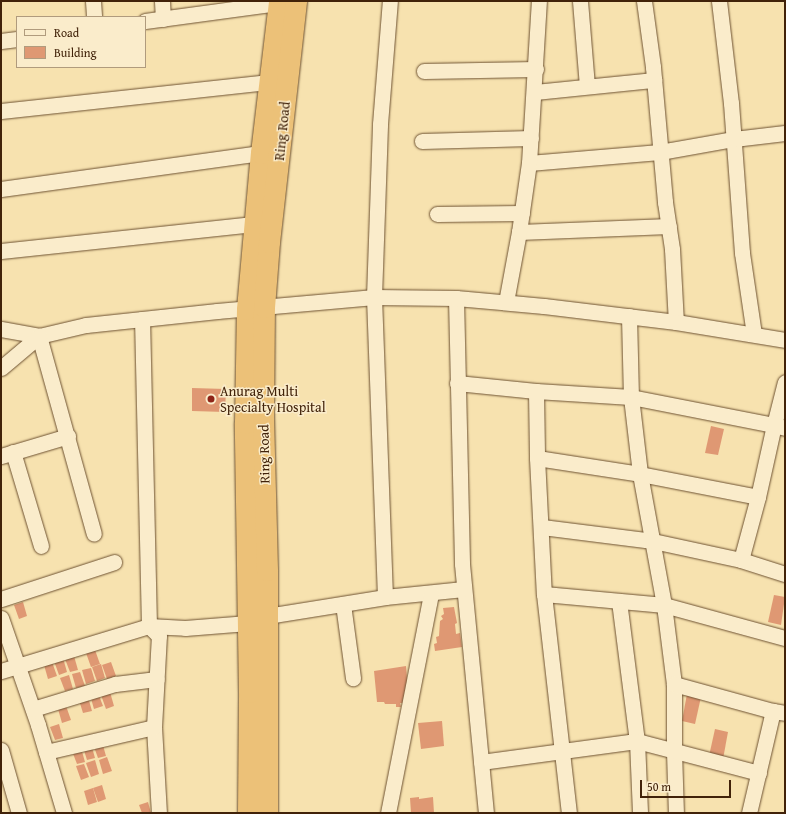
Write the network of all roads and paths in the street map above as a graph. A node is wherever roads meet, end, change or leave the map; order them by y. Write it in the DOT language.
graph roads {
  1 [pos="92,1"];
  2 [pos="162,1"];
  3 [pos="390,1"];
  4 [pos="539,1"];
  5 [pos="580,1"];
  6 [pos="644,1"];
  7 [pos="719,1"];
  8 [pos="284,2"];
  9 [pos="94,16"];
  10 [pos="163,19"];
  11 [pos="146,21"];
  12 [pos="16,39"];
  13 [pos="1,41"];
  14 [pos="536,69"];
  15 [pos="424,70"];
  16 [pos="654,80"];
  17 [pos="269,82"];
  18 [pos="587,86"];
  19 [pos="535,92"];
  20 [pos="1,111"];
  21 [pos="785,133"];
  22 [pos="532,138"];
  23 [pos="734,139"];
  24 [pos="422,141"];
  25 [pos="660,152"];
  26 [pos="261,153"];
  27 [pos="529,163"];
  28 [pos="1,189"];
  29 [pos="522,213"];
  30 [pos="437,214"];
  31 [pos="254,224"];
  32 [pos="669,226"];
  33 [pos="520,232"];
  34 [pos="1,251"];
  35 [pos="374,298"];
  36 [pos="456,298"];
  37 [pos="506,302"];
  38 [pos="255,308"];
  39 [pos="629,316"];
  40 [pos="142,319"];
  41 [pos="676,322"];
  42 [pos="1,329"];
  43 [pos="754,334"];
  44 [pos="39,336"];
  45 [pos="785,340"];
  46 [pos="1,368"];
  47 [pos="785,382"];
  48 [pos="457,383"];
  49 [pos="536,391"];
  50 [pos="632,397"];
  51 [pos="780,427"];
  52 [pos="68,436"];
  53 [pos="7,454"];
  54 [pos="537,458"];
  55 [pos="640,474"];
  56 [pos="758,497"];
  57 [pos="542,527"];
  58 [pos="94,534"];
  59 [pos="653,542"];
  60 [pos="41,546"];
  61 [pos="741,560"];
  62 [pos="114,562"];
  63 [pos="785,574"];
  64 [pos="464,589"];
  65 [pos="431,593"];
  66 [pos="544,594"];
  67 [pos="385,597"];
  68 [pos="1,600"];
  69 [pos="619,601"];
  70 [pos="343,604"];
  71 [pos="664,605"];
  72 [pos="1,618"];
  73 [pos="258,619"];
  74 [pos="149,626"];
  75 [pos="785,638"];
  76 [pos="18,666"];
  77 [pos="1,671"];
  78 [pos="353,678"];
  79 [pos="156,679"];
  80 [pos="674,684"];
  81 [pos="33,709"];
  82 [pos="779,712"];
  83 [pos="154,727"];
  84 [pos="637,741"];
  85 [pos="1,750"];
  86 [pos="563,751"];
  87 [pos="674,751"];
  88 [pos="46,752"];
  89 [pos="481,762"];
  90 [pos="759,773"];
  91 [pos="19,813"];
  92 [pos="64,813"];
  93 [pos="159,813"];
  94 [pos="248,813"];
  95 [pos="267,813"];
  96 [pos="388,813"];
  97 [pos="486,813"];
  98 [pos="569,813"];
  99 [pos="640,813"];
  100 [pos="676,813"];
  101 [pos="748,813"];
  1 -- 9 [label="street"];
  2 -- 10 [label="street"];
  3 -- 35 [label="street"];
  4 -- 14 [label="street"];
  5 -- 18 [label="street"];
  6 -- 16 [label="street"];
  7 -- 23 [label="street"];
  8 -- 10 [label="street"];
  8 -- 17 [label="highway, Ring Road"];
  8 -- 38 [label="highway, Ring Road"];
  10 -- 11 [label="street"];
  12 -- 13 [label="street"];
  14 -- 15 [label="street"];
  14 -- 19 [label="street"];
  16 -- 18 [label="street"];
  16 -- 25 [label="street"];
  17 -- 20 [label="street"];
  17 -- 26 [label="highway, Ring Road"];
  18 -- 19 [label="street"];
  19 -- 22 [label="street"];
  21 -- 23 [label="street"];
  22 -- 24 [label="street"];
  22 -- 27 [label="street"];
  23 -- 25 [label="street"];
  23 -- 43 [label="street"];
  25 -- 27 [label="street"];
  25 -- 32 [label="street"];
  26 -- 28 [label="street"];
  26 -- 31 [label="highway, Ring Road"];
  27 -- 29 [label="street"];
  29 -- 30 [label="street"];
  29 -- 33 [label="street"];
  31 -- 34 [label="street"];
  31 -- 38 [label="highway, Ring Road"];
  32 -- 33 [label="street"];
  32 -- 41 [label="street"];
  33 -- 37 [label="street"];
  35 -- 36 [label="street"];
  35 -- 38 [label="street"];
  35 -- 67 [label="street"];
  36 -- 37 [label="street"];
  36 -- 48 [label="street"];
  37 -- 39 [label="street"];
  38 -- 40 [label="street"];
  38 -- 73 [label="highway, Ring Road"];
  39 -- 41 [label="street"];
  39 -- 50 [label="street"];
  40 -- 44 [label="street"];
  40 -- 74 [label="street"];
  41 -- 43 [label="street"];
  42 -- 44 [label="street"];
  43 -- 45 [label="street"];
  44 -- 46 [label="street"];
  44 -- 52 [label="street"];
  47 -- 51 [label="street"];
  48 -- 49 [label="street"];
  48 -- 64 [label="street"];
  49 -- 50 [label="street"];
  49 -- 54 [label="street"];
  50 -- 51 [label="street"];
  50 -- 55 [label="street"];
  51 -- 56 [label="street"];
  52 -- 53 [label="street"];
  52 -- 58 [label="street"];
  53 -- 60 [label="street"];
  54 -- 55 [label="street"];
  54 -- 57 [label="street"];
  55 -- 56 [label="street"];
  55 -- 59 [label="street"];
  56 -- 61 [label="street"];
  57 -- 59 [label="street"];
  57 -- 66 [label="street"];
  59 -- 61 [label="street"];
  59 -- 71 [label="street"];
  61 -- 63 [label="street"];
  62 -- 68 [label="street"];
  64 -- 65 [label="street"];
  64 -- 89 [label="street"];
  65 -- 67 [label="street"];
  65 -- 96 [label="street"];
  66 -- 69 [label="street"];
  66 -- 86 [label="street"];
  67 -- 70 [label="street"];
  69 -- 71 [label="street"];
  69 -- 84 [label="street"];
  70 -- 73 [label="street"];
  70 -- 78 [label="street"];
  71 -- 75 [label="street"];
  71 -- 80 [label="street"];
  72 -- 76 [label="street"];
  73 -- 74 [label="street"];
  73 -- 94 [label="highway, Ring Road"];
  73 -- 95 [label="highway, Ring Road"];
  74 -- 76 [label="street"];
  74 -- 79 [label="street"];
  76 -- 77 [label="street"];
  76 -- 81 [label="street"];
  79 -- 81 [label="street"];
  79 -- 83 [label="street"];
  80 -- 82 [label="street"];
  80 -- 87 [label="street"];
  81 -- 88 [label="street"];
  82 -- 90 [label="street"];
  83 -- 88 [label="street"];
  83 -- 93 [label="street"];
  84 -- 86 [label="street"];
  84 -- 87 [label="street"];
  84 -- 99 [label="street"];
  85 -- 91 [label="street"];
  86 -- 89 [label="street"];
  86 -- 98 [label="street"];
  87 -- 90 [label="street"];
  87 -- 100 [label="street"];
  88 -- 92 [label="street"];
  89 -- 97 [label="street"];
  90 -- 101 [label="street"];
}
